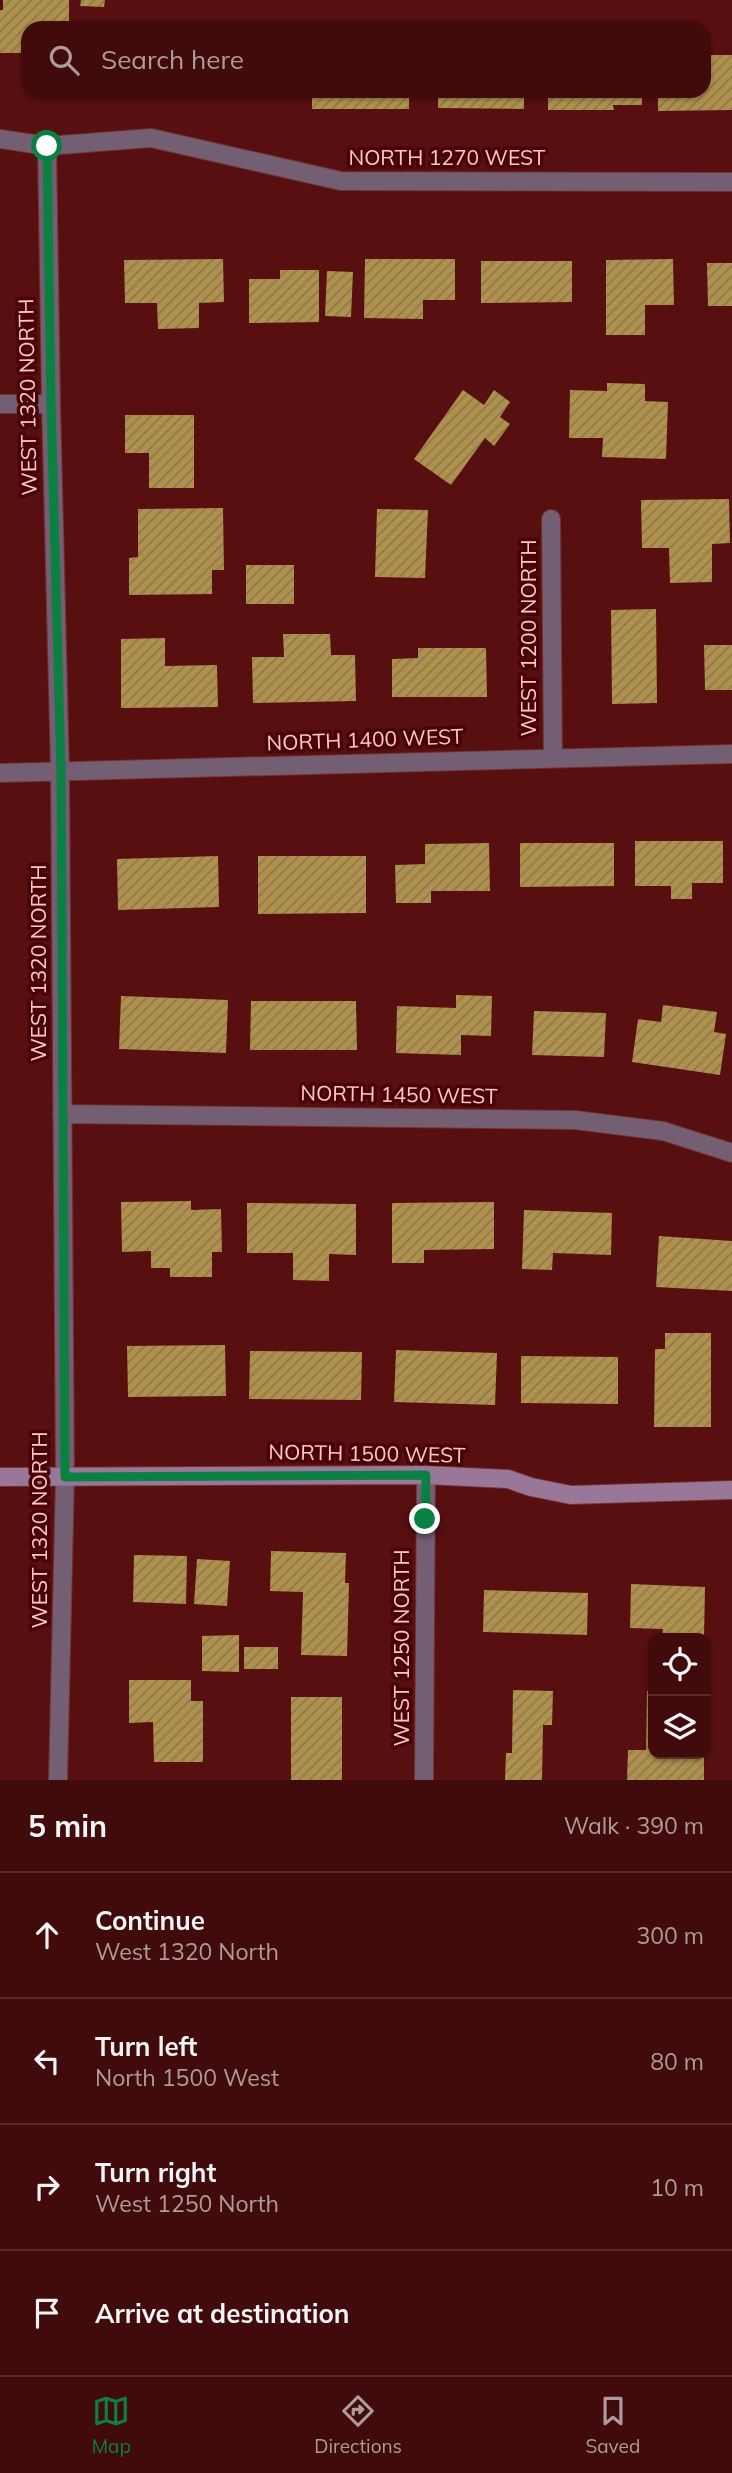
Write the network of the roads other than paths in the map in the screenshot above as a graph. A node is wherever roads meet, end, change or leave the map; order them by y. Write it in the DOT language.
graph roads {
  1 [pos="0,138"];
  2 [pos="47,146"];
  3 [pos="732,181"];
  4 [pos="0,404"];
  5 [pos="51,404"];
  6 [pos="551,519"];
  7 [pos="732,754"];
  8 [pos="553,758"];
  9 [pos="61,771"];
  10 [pos="0,773"];
  11 [pos="62,1114"];
  12 [pos="732,1153"];
  13 [pos="426,1475"];
  14 [pos="0,1477"];
  15 [pos="65,1477"];
  16 [pos="732,1490"];
  17 [pos="58,1780"];
  18 [pos="424,1780"];
  1 -- 2 [label="street, NORTH 1270 WEST"];
  2 -- 3 [label="street, NORTH 1270 WEST"];
  2 -- 5 [label="street, WEST 1320 NORTH"];
  4 -- 5 [label="street"];
  5 -- 9 [label="street, WEST 1320 NORTH"];
  6 -- 8 [label="street, WEST 1200 NORTH"];
  7 -- 8 [label="street, NORTH 1400 WEST"];
  8 -- 9 [label="street, NORTH 1400 WEST"];
  9 -- 10 [label="street, NORTH 1400 WEST"];
  9 -- 11 [label="street, WEST 1320 NORTH"];
  11 -- 12 [label="street, NORTH 1450 WEST"];
  11 -- 15 [label="street, WEST 1320 NORTH"];
  13 -- 15 [label="street, NORTH 1500 WEST"];
  13 -- 16 [label="street, NORTH 1500 WEST"];
  13 -- 18 [label="street, WEST 1250 NORTH"];
  14 -- 15 [label="street, NORTH 1500 WEST"];
  15 -- 17 [label="street, WEST 1320 NORTH"];
}
